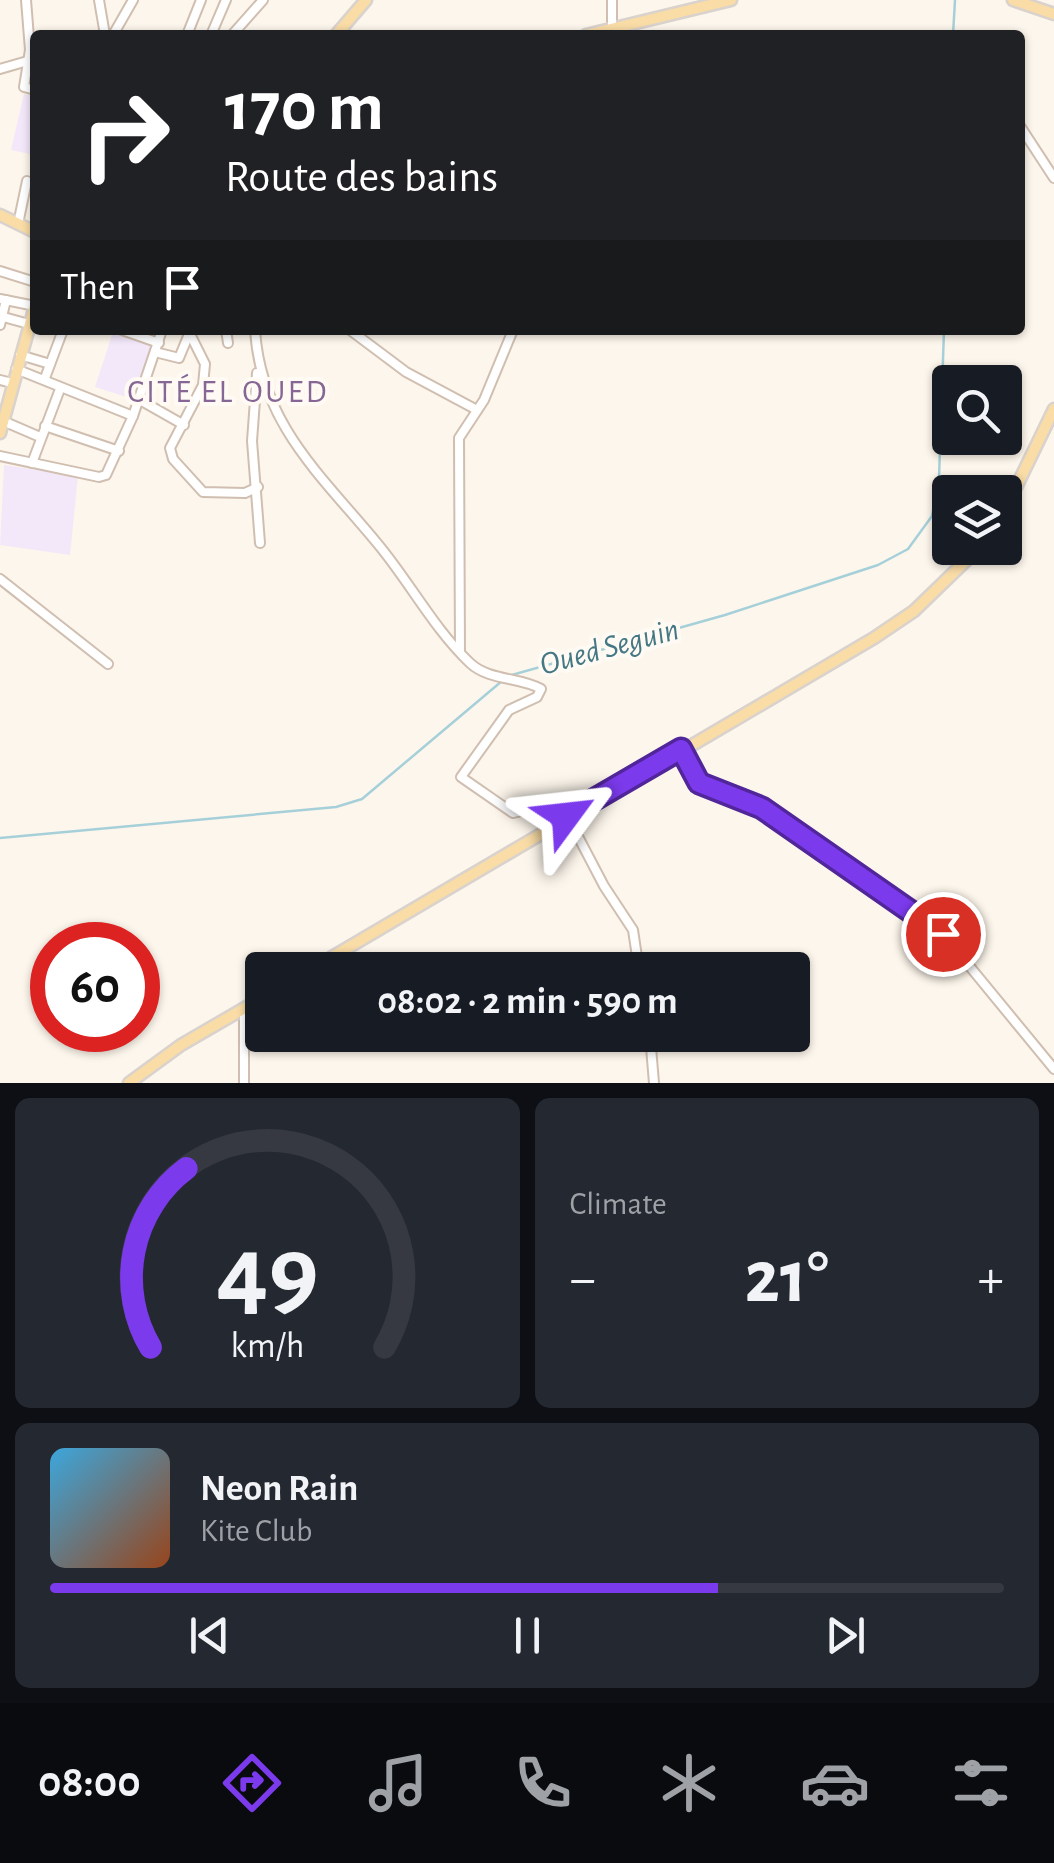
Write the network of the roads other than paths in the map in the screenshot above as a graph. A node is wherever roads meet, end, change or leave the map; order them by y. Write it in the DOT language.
graph roads {
  1 [pos="26,0"];
  2 [pos="99,0"];
  3 [pos="133,0"];
  4 [pos="201,0"];
  5 [pos="226,0"];
  6 [pos="263,0"];
  7 [pos="366,0"];
  8 [pos="612,0"];
  9 [pos="731,0"];
  10 [pos="1014,0"];
  11 [pos="1054,14"];
  12 [pos="104,30"];
  13 [pos="116,30"];
  14 [pos="189,30"];
  15 [pos="214,30"];
  16 [pos="236,30"];
  17 [pos="340,30"];
  18 [pos="612,30"];
  19 [pos="616,30"];
  20 [pos="30,39"];
  21 [pos="30,60"];
  22 [pos="30,66"];
  23 [pos="1,70"];
  24 [pos="30,89"];
  25 [pos="1025,134"];
  26 [pos="1054,178"];
  27 [pos="27,181"];
  28 [pos="0,215"];
  29 [pos="18,224"];
  30 [pos="30,230"];
  31 [pos="0,271"];
  32 [pos="30,280"];
  33 [pos="3,299"];
  34 [pos="30,305"];
  35 [pos="1,320"];
  36 [pos="30,324"];
  37 [pos="61,335"];
  38 [pos="132,335"];
  39 [pos="161,335"];
  40 [pos="187,335"];
  41 [pos="190,335"];
  42 [pos="227,335"];
  43 [pos="255,335"];
  44 [pos="356,335"];
  45 [pos="510,335"];
  46 [pos="228,343"];
  47 [pos="157,347"];
  48 [pos="20,355"];
  49 [pos="50,364"];
  50 [pos="16,369"];
  51 [pos="258,372"];
  52 [pos="45,378"];
  53 [pos="6,382"];
  54 [pos="60,388"];
  55 [pos="140,400"];
  56 [pos="1054,409"];
  57 [pos="477,410"];
  58 [pos="133,416"];
  59 [pos="1,426"];
  60 [pos="45,426"];
  61 [pos="184,426"];
  62 [pos="40,436"];
  63 [pos="119,451"];
  64 [pos="0,456"];
  65 [pos="32,463"];
  66 [pos="1022,475"];
  67 [pos="258,487"];
  68 [pos="260,543"];
  69 [pos="961,565"];
  70 [pos="0,580"];
  71 [pos="460,650"];
  72 [pos="108,664"];
  73 [pos="681,749"];
  74 [pos="566,816"];
  75 [pos="340,952"];
  76 [pos="636,952"];
  77 [pos="244,1009"];
  78 [pos="651,1052"];
  79 [pos="1054,1069"];
  80 [pos="129,1083"];
  81 [pos="244,1083"];
  82 [pos="654,1083"];
  1 -- 20 [label="street"];
  2 -- 12 [label="street"];
  3 -- 13 [label="street"];
  4 -- 14 [label="street"];
  5 -- 15 [label="street"];
  6 -- 16 [label="street"];
  7 -- 17 [label="main road"];
  8 -- 18 [label="street"];
  9 -- 19 [label="main road"];
  10 -- 11 [label="main road"];
  21 -- 23 [label="street"];
  22 -- 24 [label="street"];
  25 -- 26 [label="street"];
  27 -- 29 [label="street"];
  28 -- 29 [label="main road"];
  29 -- 30 [label="main road"];
  31 -- 32 [label="street"];
  33 -- 34 [label="street"];
  33 -- 35 [label="street"];
  35 -- 36 [label="street"];
  36 -- 48 [label="main road"];
  37 -- 49 [label="street"];
  38 -- 47 [label="street"];
  39 -- 47 [label="street"];
  40 -- 47 [label="street"];
  41 -- 61 [label="street"];
  42 -- 46 [label="street"];
  43 -- 51 [label="street"];
  44 -- 57 [label="street"];
  45 -- 57 [label="street"];
  47 -- 55 [label="street"];
  48 -- 49 [label="street"];
  48 -- 50 [label="main road"];
  49 -- 52 [label="street"];
  50 -- 52 [label="street"];
  50 -- 53 [label="main road"];
  51 -- 67 [label="street"];
  51 -- 71 [label="street"];
  52 -- 54 [label="street"];
  53 -- 59 [label="main road"];
  54 -- 58 [label="street"];
  54 -- 60 [label="street"];
  55 -- 58 [label="street"];
  55 -- 61 [label="street"];
  56 -- 66 [label="main road"];
  57 -- 71 [label="street"];
  58 -- 63 [label="street"];
  59 -- 62 [label="street"];
  60 -- 62 [label="street"];
  60 -- 63 [label="street"];
  61 -- 67 [label="street"];
  62 -- 65 [label="street"];
  63 -- 65 [label="street"];
  64 -- 65 [label="street"];
  67 -- 68 [label="street"];
  69 -- 73 [label="main road"];
  70 -- 72 [label="street"];
  71 -- 74 [label="street"];
  73 -- 74 [label="main road"];
  73 -- 79 [label="street"];
  74 -- 75 [label="main road"];
  74 -- 76 [label="street"];
  77 -- 80 [label="main road"];
  77 -- 81 [label="street"];
  78 -- 82 [label="street"];
}
